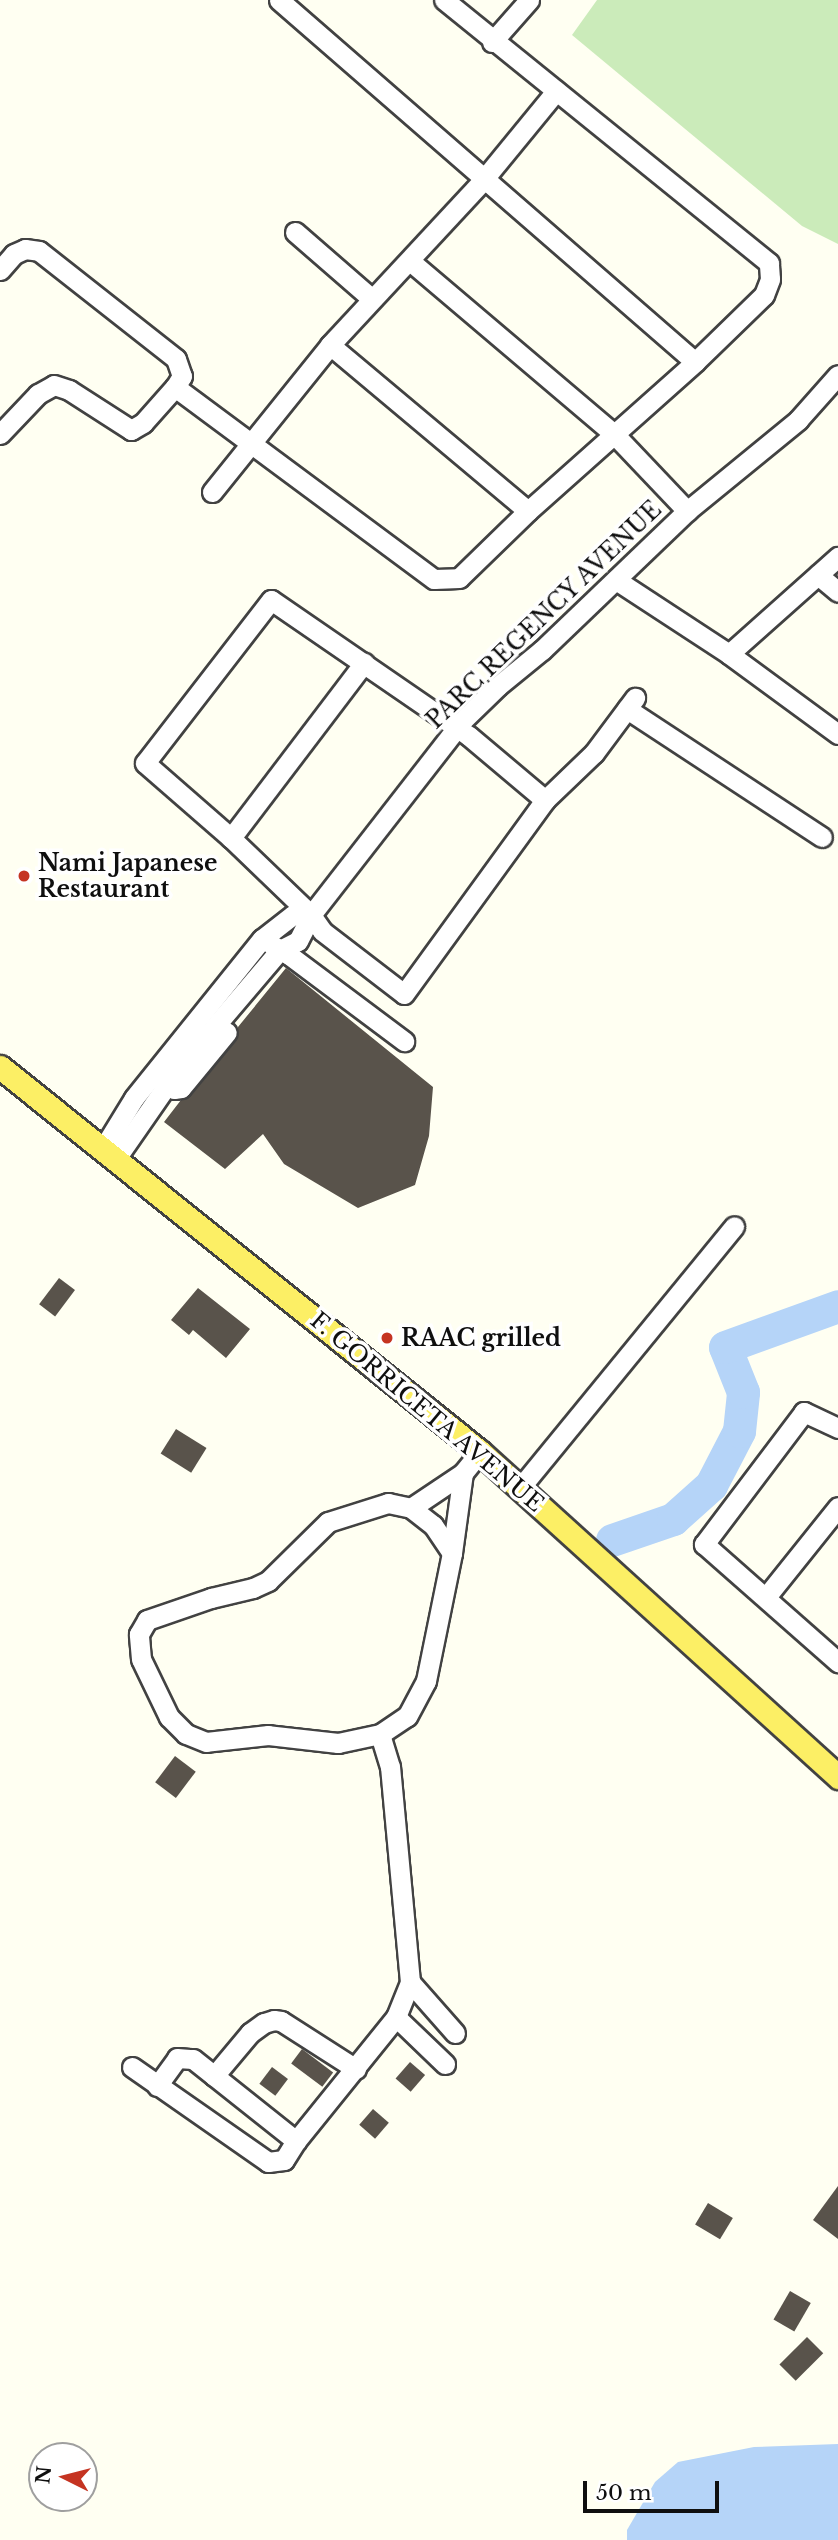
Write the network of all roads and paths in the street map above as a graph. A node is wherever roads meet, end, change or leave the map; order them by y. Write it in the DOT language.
graph roads {
  1 [pos="279,0"];
  2 [pos="444,0"];
  3 [pos="529,0"];
  4 [pos="492,42"];
  5 [pos="556,91"];
  6 [pos="484,179"];
  7 [pos="295,232"];
  8 [pos="410,261"];
  9 [pos="0,270"];
  10 [pos="371,298"];
  11 [pos="330,345"];
  12 [pos="695,362"];
  13 [pos="838,376"];
  14 [pos="175,387"];
  15 [pos="0,434"];
  16 [pos="615,435"];
  17 [pos="252,442"];
  18 [pos="212,492"];
  19 [pos="528,511"];
  20 [pos="688,511"];
  21 [pos="838,557"];
  22 [pos="818,575"];
  23 [pos="616,580"];
  24 [pos="838,592"];
  25 [pos="729,654"];
  26 [pos="364,663"];
  27 [pos="458,728"];
  28 [pos="838,734"];
  29 [pos="545,800"];
  30 [pos="822,837"];
  31 [pos="231,838"];
  32 [pos="311,915"];
  33 [pos="262,939"];
  34 [pos="284,952"];
  35 [pos="404,1041"];
  36 [pos="0,1066"];
  37 [pos="161,1079"];
  38 [pos="110,1152"];
  39 [pos="734,1227"];
  40 [pos="838,1428"];
  41 [pos="480,1452"];
  42 [pos="463,1473"];
  43 [pos="520,1488"];
  44 [pos="838,1507"];
  45 [pos="411,1508"];
  46 [pos="453,1553"];
  47 [pos="765,1597"];
  48 [pos="835,1654"];
  49 [pos="380,1734"];
  50 [pos="838,1777"];
  51 [pos="410,1982"];
  52 [pos="396,2017"];
  53 [pos="456,2033"];
  54 [pos="445,2064"];
  55 [pos="132,2067"];
  56 [pos="356,2068"];
  57 [pos="214,2076"];
  58 [pos="157,2086"];
  59 [pos="296,2140"];
  1 -- 6 [label="street"];
  2 -- 4 [label="street"];
  3 -- 4 [label="street"];
  4 -- 5 [label="street"];
  5 -- 6 [label="street"];
  5 -- 12 [label="street"];
  6 -- 8 [label="street"];
  6 -- 12 [label="street"];
  7 -- 10 [label="street"];
  8 -- 10 [label="street"];
  8 -- 16 [label="street"];
  9 -- 14 [label="street"];
  10 -- 11 [label="street"];
  11 -- 17 [label="street"];
  11 -- 19 [label="street"];
  12 -- 16 [label="street"];
  13 -- 20 [label="street, PARC REGENCY AVENUE"];
  14 -- 15 [label="street"];
  14 -- 17 [label="street"];
  16 -- 19 [label="street"];
  16 -- 20 [label="street"];
  17 -- 18 [label="street"];
  17 -- 19 [label="street"];
  20 -- 23 [label="street, PARC REGENCY AVENUE"];
  21 -- 22 [label="street"];
  22 -- 24 [label="street"];
  22 -- 25 [label="street"];
  23 -- 25 [label="street"];
  23 -- 27 [label="street, PARC REGENCY AVENUE"];
  25 -- 28 [label="street"];
  26 -- 27 [label="street"];
  26 -- 31 [label="street"];
  26 -- 31 [label="street"];
  27 -- 29 [label="street"];
  27 -- 32 [label="street, PARC REGENCY AVENUE"];
  29 -- 30 [label="street"];
  29 -- 32 [label="street"];
  31 -- 32 [label="street"];
  32 -- 33 [label="street"];
  32 -- 34 [label="street, PARC REGENCY AVENUE"];
  33 -- 34 [label="street"];
  33 -- 37 [label="street"];
  34 -- 35 [label="street"];
  34 -- 37 [label="street, PARC REGENCY AVENUE"];
  36 -- 38 [label="main road, F. GORRICETA AVENUE"];
  37 -- 38 [label="street"];
  38 -- 41 [label="main road, F. GORRICETA AVENUE"];
  39 -- 43 [label="street"];
  40 -- 47 [label="street"];
  41 -- 42 [label="street"];
  41 -- 43 [label="main road, F. GORRICETA AVENUE"];
  42 -- 45 [label="street"];
  42 -- 46 [label="street"];
  43 -- 50 [label="main road, F. GORRICETA AVENUE"];
  44 -- 47 [label="street"];
  45 -- 46 [label="street"];
  45 -- 49 [label="street"];
  46 -- 49 [label="street"];
  47 -- 48 [label="street"];
  49 -- 51 [label="street"];
  51 -- 52 [label="street"];
  51 -- 53 [label="street"];
  52 -- 54 [label="street"];
  52 -- 56 [label="street"];
  55 -- 58 [label="street"];
  56 -- 57 [label="street"];
  56 -- 59 [label="street"];
  57 -- 58 [label="street"];
  57 -- 59 [label="street"];
  58 -- 59 [label="street"];
}
